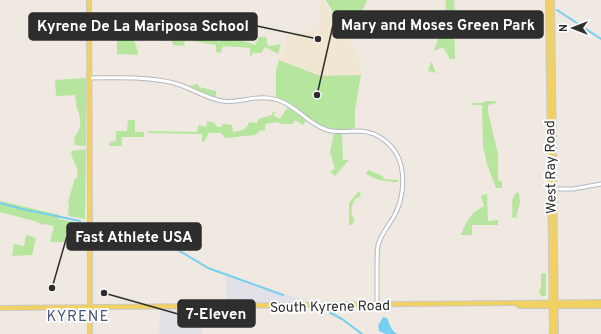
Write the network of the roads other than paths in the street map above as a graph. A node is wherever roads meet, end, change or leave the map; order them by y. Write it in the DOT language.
graph roads {
  1 [pos="89,0"];
  2 [pos="548,0"];
  3 [pos="552,0"];
  4 [pos="89,79"];
  5 [pos="601,184"];
  6 [pos="552,189"];
  7 [pos="601,302"];
  8 [pos="554,304"];
  9 [pos="378,305"];
  10 [pos="90,306"];
  11 [pos="601,306"];
  12 [pos="0,308"];
  13 [pos="90,334"];
  14 [pos="552,334"];
  15 [pos="556,334"];
  1 -- 4 [label="main road"];
  2 -- 6 [label="main road, West Ray Road"];
  3 -- 6 [label="main road, West Ray Road"];
  4 -- 9 [label="street"];
  4 -- 10 [label="main road"];
  5 -- 6 [label="street"];
  6 -- 8 [label="main road, West Ray Road"];
  7 -- 8 [label="main road"];
  8 -- 9 [label="main road, South Kyrene Road"];
  8 -- 11 [label="main road"];
  8 -- 14 [label="main road, West Ray Road"];
  8 -- 15 [label="main road, West Ray Road"];
  9 -- 10 [label="main road, South Kyrene Road"];
  10 -- 12 [label="main road, South Kyrene Road"];
  10 -- 13 [label="main road"];
}
